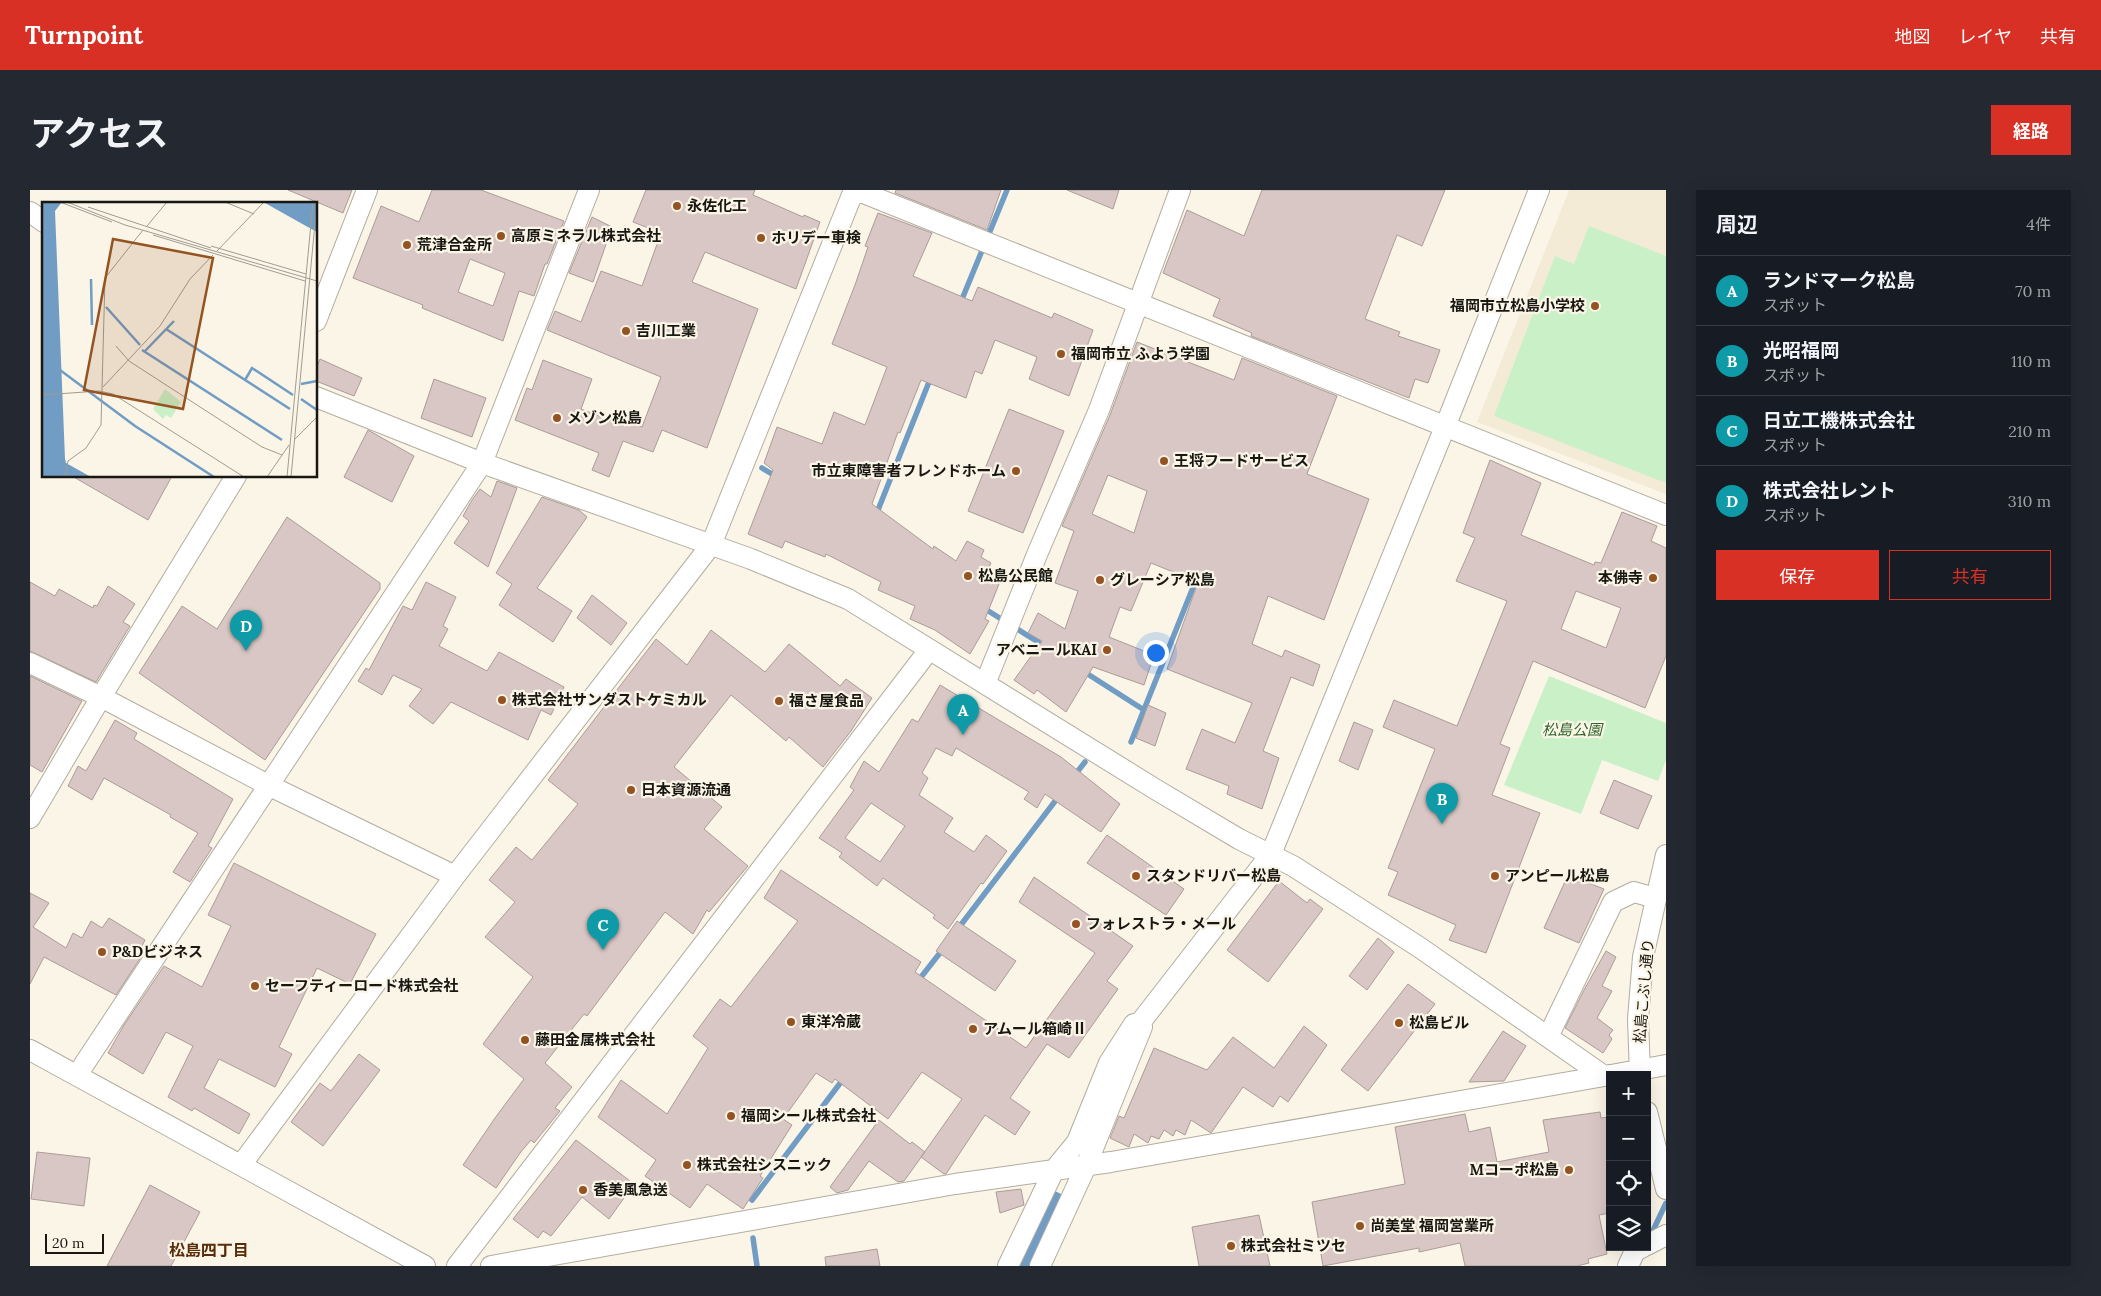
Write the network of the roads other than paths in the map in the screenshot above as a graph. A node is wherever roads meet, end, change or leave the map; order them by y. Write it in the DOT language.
graph roads {
  1 [pos="367,190"];
  2 [pos="589,190"];
  3 [pos="855,190"];
  4 [pos="1180,190"];
  5 [pos="1539,190"];
  6 [pos="30,212"];
  7 [pos="42,221"];
  8 [pos="1138,304"];
  9 [pos="318,316"];
  10 [pos="318,398"];
  11 [pos="1445,427"];
  12 [pos="482,463"];
  13 [pos="235,478"];
  14 [pos="1666,515"];
  15 [pos="711,545"];
  16 [pos="930,650"];
  17 [pos="30,663"];
  18 [pos="985,684"];
  19 [pos="100,697"];
  20 [pos="268,785"];
  21 [pos="30,818"];
  22 [pos="1271,854"];
  23 [pos="1666,855"];
  24 [pos="455,876"];
  25 [pos="1655,898"];
  26 [pos="1140,1023"];
  27 [pos="1548,1037"];
  28 [pos="30,1050"];
  29 [pos="1666,1065"];
  30 [pos="1639,1071"];
  31 [pos="1643,1071"];
  32 [pos="1606,1074"];
  33 [pos="77,1075"];
  34 [pos="1606,1075"];
  35 [pos="1649,1116"];
  36 [pos="1660,1137"];
  37 [pos="241,1165"];
  38 [pos="1086,1166"];
  39 [pos="1054,1170"];
  40 [pos="1666,1189"];
  41 [pos="1666,1235"];
  42 [pos="1651,1243"];
  43 [pos="1635,1251"];
  44 [pos="425,1266"];
  45 [pos="457,1266"];
  46 [pos="491,1266"];
  47 [pos="1008,1266"];
  48 [pos="1040,1266"];
  49 [pos="1628,1266"];
  1 -- 9 [label="street"];
  2 -- 12 [label="street"];
  3 -- 8 [label="street"];
  3 -- 15 [label="street"];
  4 -- 8 [label="street"];
  5 -- 11 [label="street"];
  6 -- 7 [label="street"];
  8 -- 11 [label="street"];
  8 -- 18 [label="street"];
  10 -- 12 [label="street"];
  11 -- 14 [label="street"];
  11 -- 22 [label="street"];
  12 -- 15 [label="street"];
  12 -- 20 [label="street"];
  13 -- 19 [label="street"];
  15 -- 16 [label="street"];
  15 -- 24 [label="street"];
  16 -- 18 [label="street"];
  16 -- 45 [label="street"];
  17 -- 19 [label="street"];
  18 -- 22 [label="street"];
  19 -- 20 [label="street"];
  19 -- 21 [label="street"];
  20 -- 24 [label="street"];
  20 -- 33 [label="street"];
  22 -- 26 [label="street"];
  22 -- 27 [label="street"];
  23 -- 25 [label="street, 松島こぶし通り"];
  24 -- 37 [label="street"];
  25 -- 27 [label="street"];
  25 -- 30 [label="street, 松島こぶし通り"];
  26 -- 38 [label="street"];
  26 -- 39 [label="street"];
  27 -- 32 [label="street"];
  28 -- 33 [label="street"];
  29 -- 31 [label="street"];
  33 -- 37 [label="street"];
  34 -- 38 [label="street"];
  35 -- 36 [label="street"];
  36 -- 40 [label="street"];
  37 -- 44 [label="street"];
  38 -- 39 [label="street"];
  38 -- 48 [label="street"];
  39 -- 46 [label="street"];
  39 -- 47 [label="street"];
  41 -- 42 [label="street"];
  43 -- 49 [label="street"];
}
